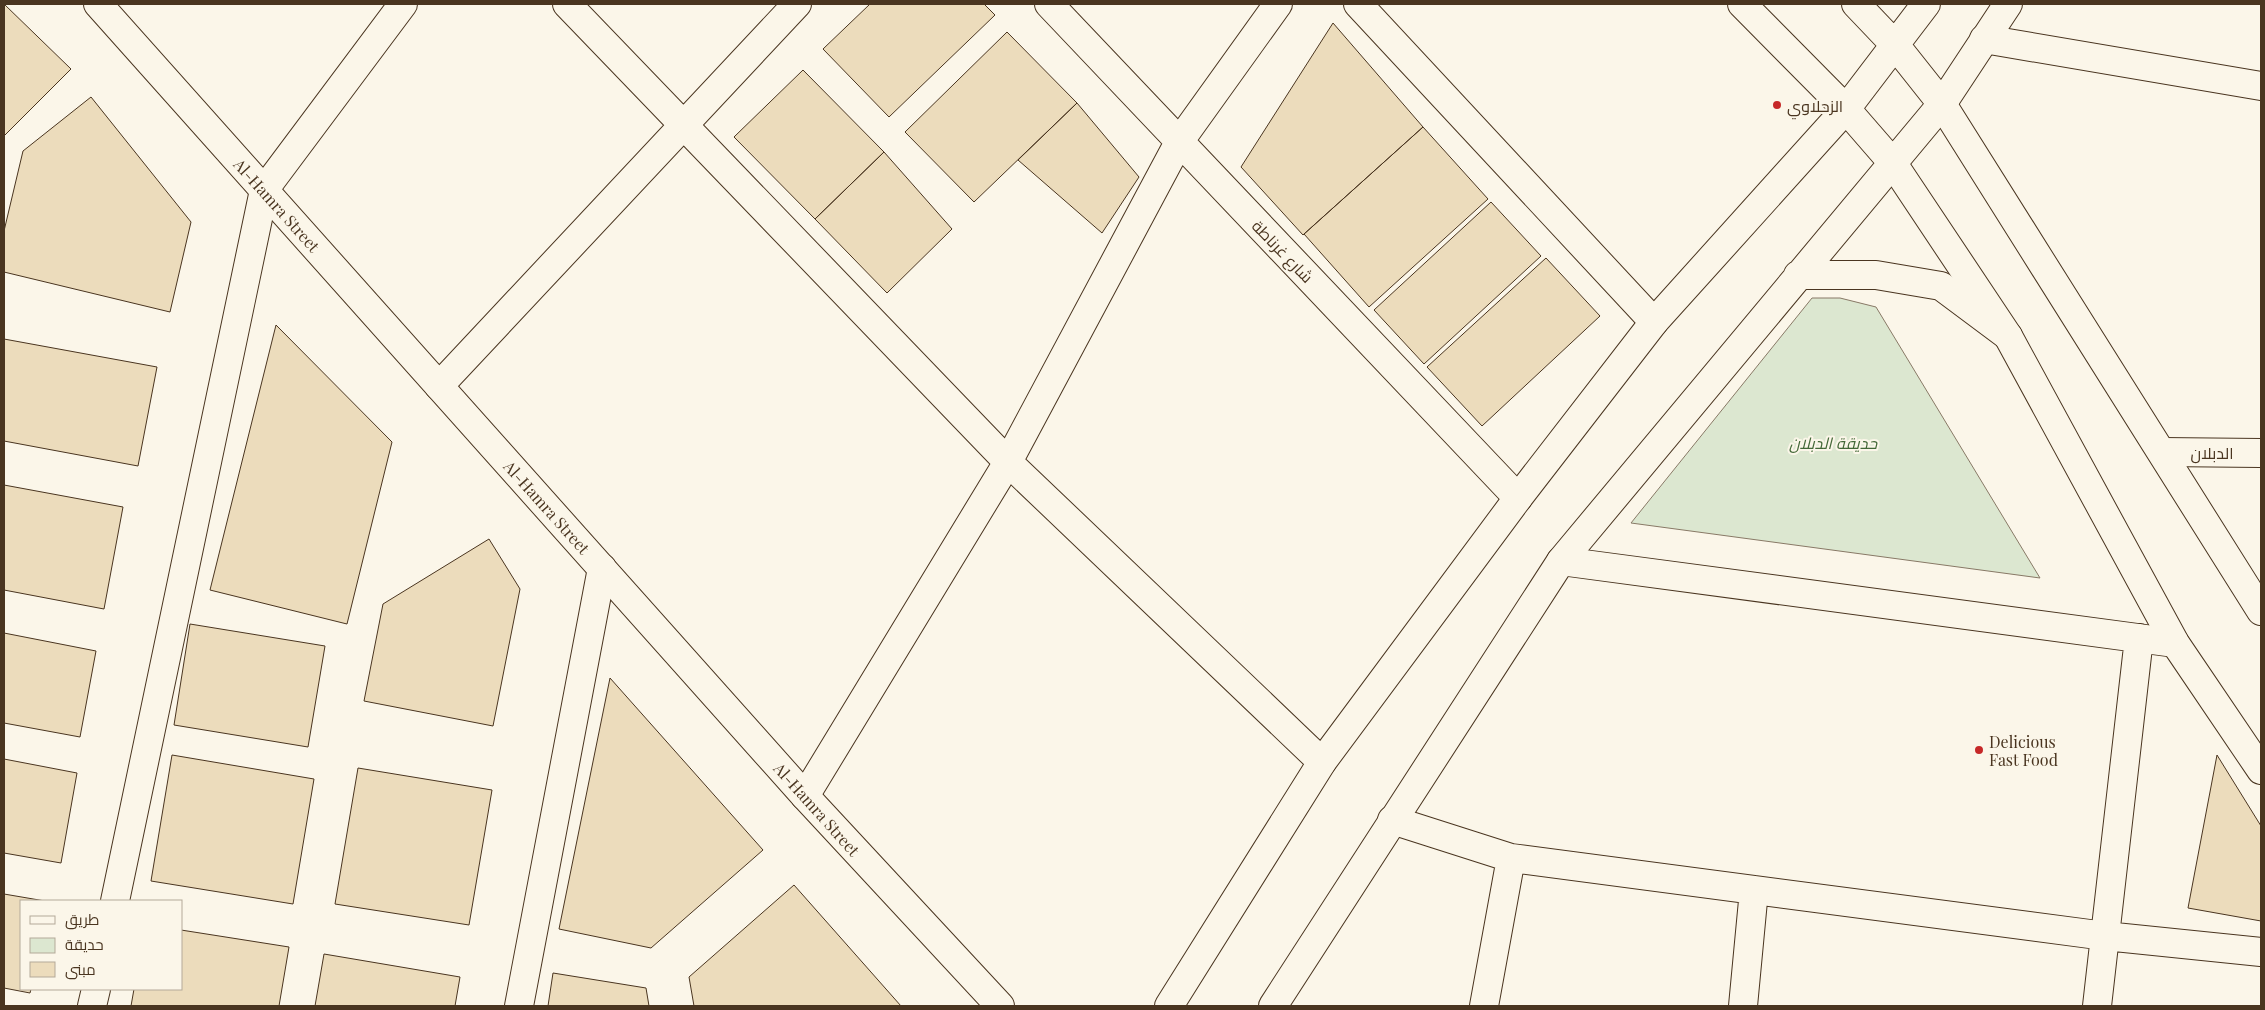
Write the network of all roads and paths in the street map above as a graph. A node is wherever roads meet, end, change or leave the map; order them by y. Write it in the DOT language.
graph roads {
  1 [pos="98,4"];
  2 [pos="403,4"];
  3 [pos="567,4"];
  4 [pos="796,4"];
  5 [pos="1049,4"];
  6 [pos="1278,4"];
  7 [pos="1358,4"];
  8 [pos="1742,4"];
  9 [pos="1856,4"];
  10 [pos="1926,4"];
  11 [pos="2008,4"];
  12 [pos="1984,39"];
  13 [pos="1896,46"];
  14 [pos="2261,86"];
  15 [pos="1942,104"];
  16 [pos="1846,110"];
  17 [pos="683,125"];
  18 [pos="1180,142"];
  19 [pos="1892,162"];
  20 [pos="264,190"];
  21 [pos="1798,275"];
  22 [pos="1654,322"];
  23 [pos="2008,336"];
  24 [pos="439,386"];
  25 [pos="2162,452"];
  26 [pos="2261,453"];
  27 [pos="1008,462"];
  28 [pos="1518,498"];
  29 [pos="1561,561"];
  30 [pos="602,568"];
  31 [pos="2261,611"];
  32 [pos="2139,638"];
  33 [pos="2175,643"];
  34 [pos="1322,762"];
  35 [pos="2261,770"];
  36 [pos="805,796"];
  37 [pos="1392,820"];
  38 [pos="1511,858"];
  39 [pos="1754,890"];
  40 [pos="114,900"];
  41 [pos="2105,936"];
  42 [pos="2261,952"];
  43 [pos="96,990"];
  44 [pos="92,1006"];
  45 [pos="519,1006"];
  46 [pos="1000,1006"];
  47 [pos="1169,1006"];
  48 [pos="1273,1006"];
  49 [pos="1484,1006"];
  50 [pos="1743,1006"];
  51 [pos="2097,1006"];
  1 -- 20 [label="street, Al-Hamra Street"];
  2 -- 20 [label="street"];
  3 -- 17 [label="street"];
  4 -- 17 [label="street"];
  5 -- 18 [label="street, شارع غرناطة"];
  6 -- 18 [label="street"];
  7 -- 22 [label="street"];
  8 -- 16 [label="street"];
  9 -- 13 [label="street"];
  10 -- 13 [label="street"];
  11 -- 12 [label="street"];
  12 -- 14 [label="street"];
  12 -- 15 [label="street"];
  13 -- 15 [label="street"];
  13 -- 16 [label="street"];
  15 -- 19 [label="street"];
  15 -- 25 [label="street"];
  16 -- 19 [label="street"];
  16 -- 22 [label="street"];
  17 -- 24 [label="street"];
  17 -- 27 [label="street"];
  18 -- 27 [label="street"];
  18 -- 28 [label="street, شارع غرناطة"];
  19 -- 21 [label="street"];
  19 -- 23 [label="street"];
  20 -- 24 [label="street, Al-Hamra Street"];
  20 -- 40 [label="street"];
  21 -- 23 [label="street"];
  21 -- 29 [label="street"];
  22 -- 28 [label="street"];
  23 -- 33 [label="street"];
  24 -- 30 [label="street, Al-Hamra Street"];
  25 -- 26 [label="street, الدبلان"];
  25 -- 31 [label="street"];
  27 -- 34 [label="street"];
  27 -- 36 [label="street"];
  28 -- 34 [label="street"];
  29 -- 32 [label="street"];
  29 -- 37 [label="street"];
  30 -- 36 [label="street, Al-Hamra Street"];
  30 -- 45 [label="street"];
  32 -- 33 [label="street"];
  32 -- 41 [label="street"];
  33 -- 35 [label="street"];
  34 -- 47 [label="street"];
  36 -- 46 [label="street, Al-Hamra Street"];
  37 -- 38 [label="street"];
  37 -- 48 [label="street"];
  38 -- 39 [label="street"];
  38 -- 49 [label="street"];
  39 -- 41 [label="street"];
  39 -- 50 [label="street"];
  41 -- 42 [label="street"];
  41 -- 51 [label="street"];
  43 -- 44 [label="street"];
}
